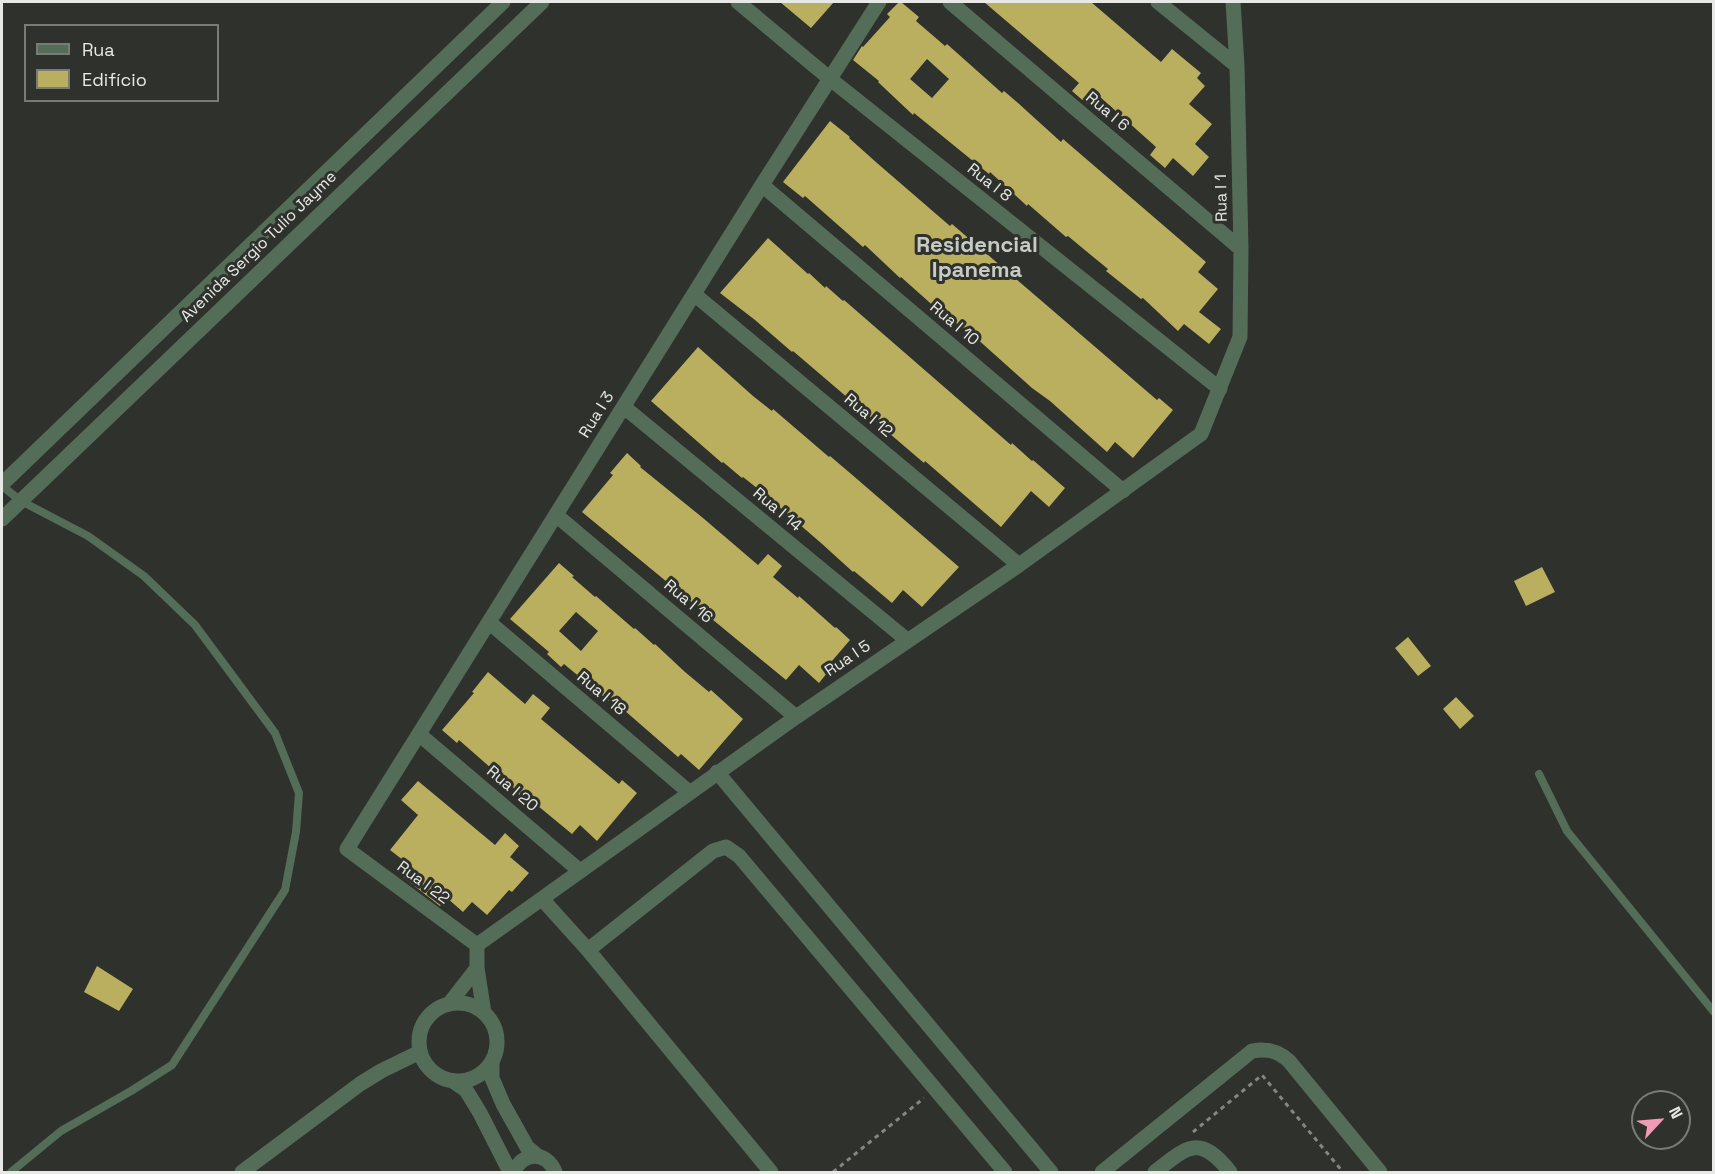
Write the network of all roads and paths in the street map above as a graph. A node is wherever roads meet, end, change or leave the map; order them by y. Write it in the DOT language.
graph roads {
  1 [pos="503,2"];
  2 [pos="542,2"];
  3 [pos="738,2"];
  4 [pos="879,2"];
  5 [pos="950,2"];
  6 [pos="1158,2"];
  7 [pos="1233,2"];
  8 [pos="1237,66"];
  9 [pos="829,78"];
  10 [pos="762,185"];
  11 [pos="1241,249"];
  12 [pos="694,294"];
  13 [pos="1220,389"];
  14 [pos="624,407"];
  15 [pos="2,485"];
  16 [pos="1123,491"];
  17 [pos="21,501"];
  18 [pos="556,515"];
  19 [pos="2,519"];
  20 [pos="1019,565"];
  21 [pos="489,623"];
  22 [pos="907,640"];
  23 [pos="796,717"];
  24 [pos="420,735"];
  25 [pos="717,772"];
  26 [pos="1539,774"];
  27 [pos="689,792"];
  28 [pos="347,849"];
  29 [pos="580,871"];
  30 [pos="542,899"];
  31 [pos="477,945"];
  32 [pos="588,950"];
  33 [pos="477,968"];
  34 [pos="449,1004"];
  35 [pos="484,1012"];
  36 [pos="1713,1012"];
  37 [pos="420,1052"];
  38 [pos="492,1062"];
  39 [pos="453,1081"];
  40 [pos="935,1090"];
  41 [pos="1183,1150"];
  42 [pos="539,1157"];
  43 [pos="11,1173"];
  44 [pos="242,1173"];
  45 [pos="512,1173"];
  46 [pos="555,1173"];
  47 [pos="771,1173"];
  48 [pos="833,1173"];
  49 [pos="1005,1173"];
  50 [pos="1051,1173"];
  51 [pos="1102,1173"];
  52 [pos="1155,1173"];
  53 [pos="1230,1173"];
  54 [pos="1343,1173"];
  55 [pos="1380,1173"];
  1 -- 15 [label="street, Avenida Sergio Tulio Jayme"];
  2 -- 17 [label="street, Avenida Sergio Tulio Jayme"];
  3 -- 9 [label="street, Rua I 8"];
  4 -- 9 [label="street, Rua I 3"];
  5 -- 11 [label="street, Rua I 6"];
  6 -- 8 [label="street"];
  7 -- 8 [label="street, Rua I 1"];
  8 -- 11 [label="street, Rua I 1"];
  9 -- 10 [label="street, Rua I 3"];
  9 -- 13 [label="street, Rua I 8"];
  10 -- 12 [label="street, Rua I 3"];
  10 -- 16 [label="street, Rua I 10"];
  11 -- 13 [label="street, Rua I 1"];
  12 -- 14 [label="street, Rua I 3"];
  12 -- 20 [label="street, Rua I 12"];
  13 -- 16 [label="street, Rua I 5"];
  14 -- 18 [label="street, Rua I 3"];
  14 -- 22 [label="street, Rua I 14"];
  15 -- 17 [label="lane"];
  16 -- 20 [label="street, Rua I 5"];
  17 -- 19 [label="street, Avenida Sergio Tulio Jayme"];
  17 -- 43 [label="lane"];
  18 -- 21 [label="street, Rua I 3"];
  18 -- 23 [label="street, Rua I 16"];
  20 -- 22 [label="street, Rua I 5"];
  21 -- 24 [label="street, Rua I 3"];
  21 -- 27 [label="street, Rua I 18"];
  22 -- 23 [label="street, Rua I 5"];
  23 -- 25 [label="street, Rua I 5"];
  24 -- 28 [label="street, Rua I 3"];
  24 -- 29 [label="street, Rua I 20"];
  25 -- 27 [label="street, Rua I 5"];
  25 -- 50 [label="street"];
  26 -- 36 [label="lane"];
  27 -- 29 [label="street, Rua I 5"];
  28 -- 31 [label="street, Rua I 22"];
  29 -- 30 [label="street, Rua I 5"];
  30 -- 31 [label="street, Rua I 5"];
  30 -- 32 [label="street"];
  31 -- 33 [label="street"];
  32 -- 40 [label="street"];
  32 -- 47 [label="street"];
  33 -- 34 [label="street"];
  33 -- 35 [label="street"];
  34 -- 35 [label="street"];
  34 -- 37 [label="street"];
  35 -- 38 [label="street"];
  37 -- 39 [label="street"];
  37 -- 44 [label="street"];
  38 -- 39 [label="street"];
  38 -- 42 [label="street"];
  39 -- 45 [label="street"];
  40 -- 48 [label="path"];
  40 -- 49 [label="street"];
  41 -- 52 [label="street"];
  41 -- 53 [label="street"];
  41 -- 54 [label="path"];
  42 -- 45 [label="street"];
  42 -- 46 [label="street"];
  51 -- 55 [label="street"];
}
